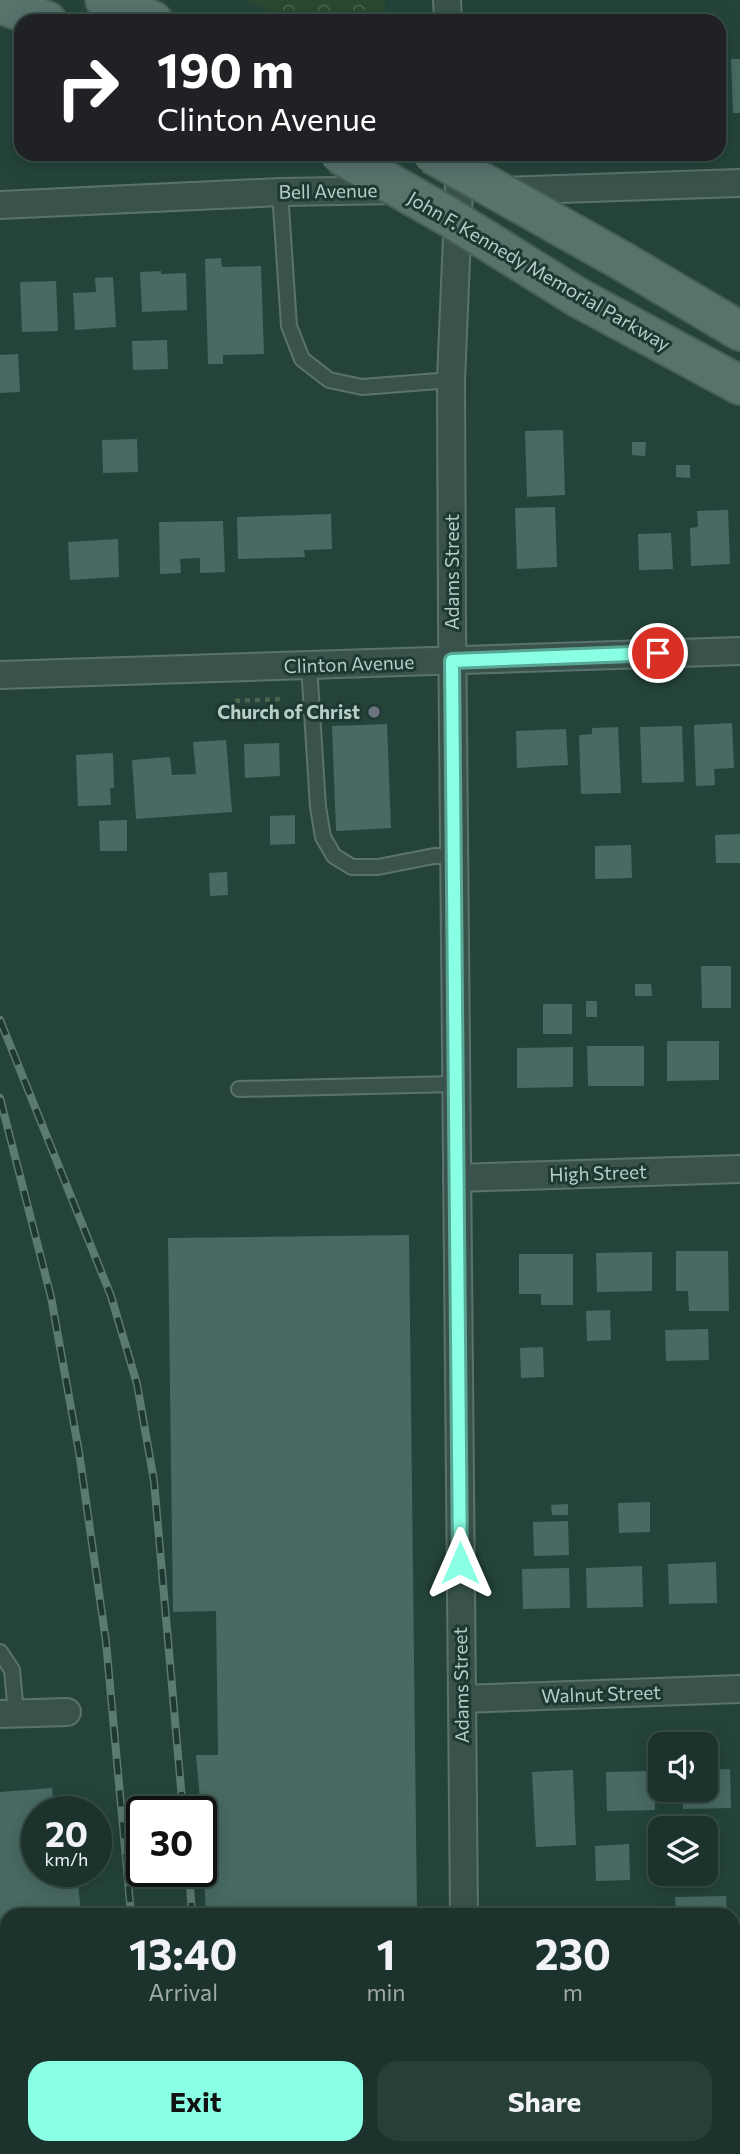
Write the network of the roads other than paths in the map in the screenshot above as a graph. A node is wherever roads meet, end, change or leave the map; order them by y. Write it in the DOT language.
graph roads {
  1 [pos="105,0"];
  2 [pos="0,4"];
  3 [pos="28,14"];
  4 [pos="137,14"];
  5 [pos="352,161"];
  6 [pos="444,161"];
  7 [pos="457,161"];
  8 [pos="740,183"];
  9 [pos="459,189"];
  10 [pos="281,192"];
  11 [pos="0,205"];
  12 [pos="740,331"];
  13 [pos="451,380"];
  14 [pos="740,385"];
  15 [pos="740,650"];
  16 [pos="452,661"];
  17 [pos="309,665"];
  18 [pos="0,675"];
  19 [pos="454,856"];
  20 [pos="456,1084"];
  21 [pos="239,1089"];
  22 [pos="740,1169"];
  23 [pos="457,1178"];
  24 [pos="0,1652"];
  25 [pos="740,1689"];
  26 [pos="461,1699"];
  27 [pos="67,1712"];
  28 [pos="8,1714"];
  29 [pos="464,1908"];
  1 -- 4 [label="main road"];
  2 -- 3 [label="main road"];
  5 -- 14 [label="main road, John F. Kennedy Memorial Parkway, bridge"];
  6 -- 12 [label="main road, bridge"];
  7 -- 9 [label="street, Adams Street"];
  8 -- 9 [label="street, Bell Avenue"];
  9 -- 10 [label="street, Bell Avenue"];
  9 -- 13 [label="street, Adams Street"];
  10 -- 11 [label="street, Bell Avenue"];
  10 -- 13 [label="lane"];
  13 -- 16 [label="street, Adams Street"];
  15 -- 16 [label="street, Clinton Avenue"];
  16 -- 17 [label="street, Clinton Avenue"];
  16 -- 19 [label="street, Adams Street"];
  17 -- 18 [label="street, Clinton Avenue"];
  17 -- 19 [label="lane"];
  19 -- 20 [label="street, Adams Street"];
  20 -- 21 [label="lane"];
  20 -- 23 [label="street, Adams Street"];
  22 -- 23 [label="street, High Street"];
  23 -- 26 [label="street, Adams Street"];
  24 -- 28 [label="lane"];
  25 -- 26 [label="street, Walnut Street"];
  26 -- 29 [label="street, Adams Street"];
  27 -- 28 [label="street"];
}
